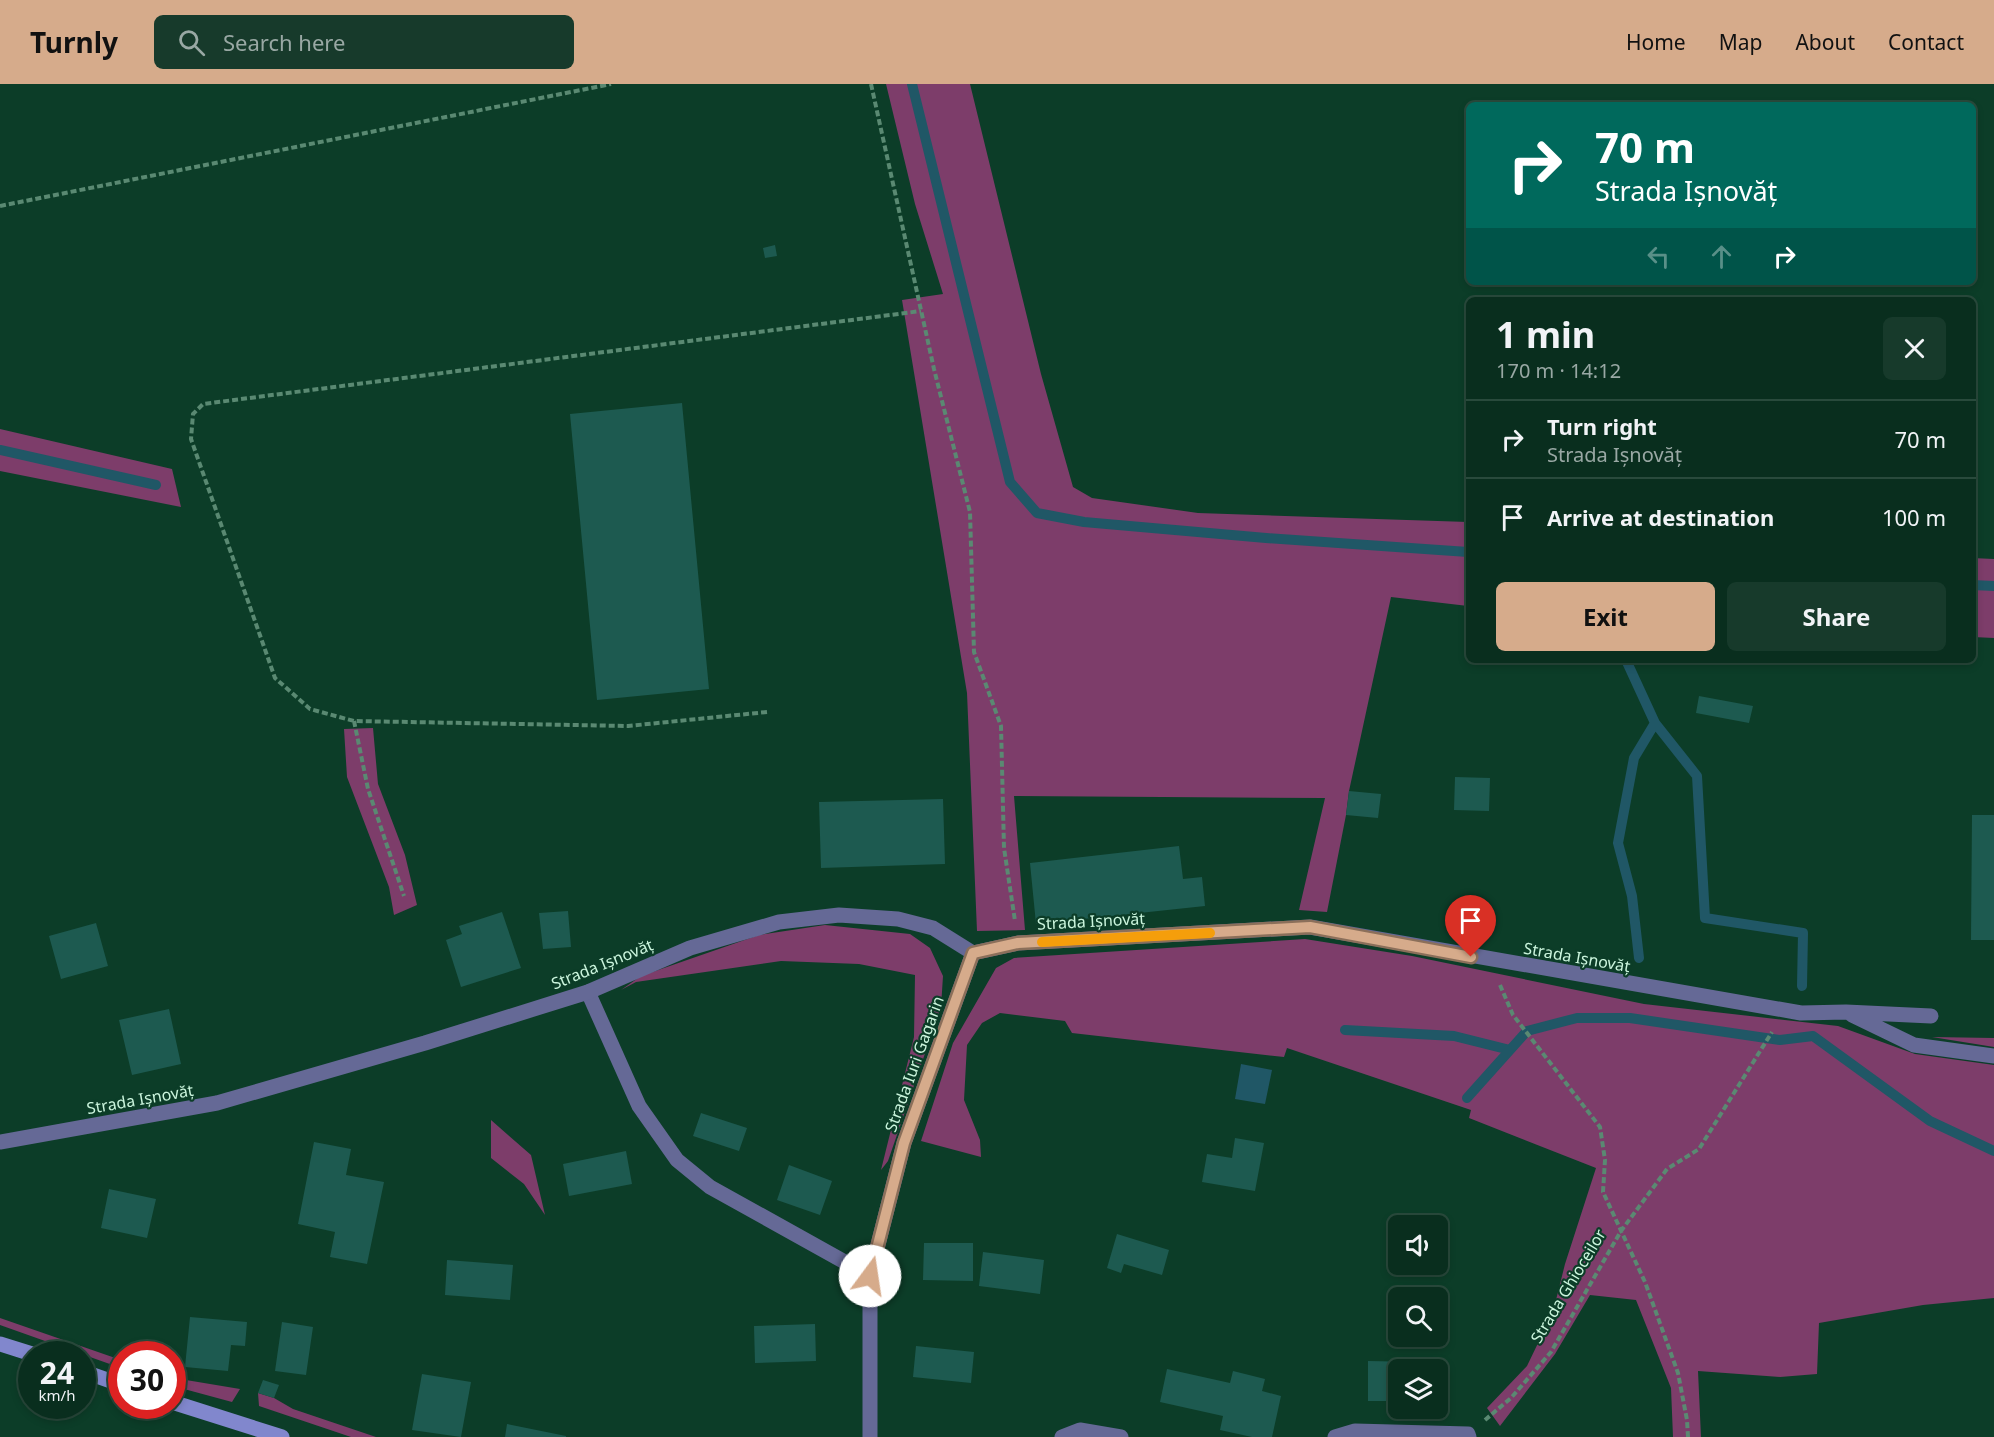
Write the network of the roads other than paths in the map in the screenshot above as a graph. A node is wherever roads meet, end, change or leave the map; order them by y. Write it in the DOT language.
graph roads {
  1 [pos="973,953"];
  2 [pos="588,992"];
  3 [pos="1846,1012"];
  4 [pos="1931,1016"];
  5 [pos="1994,1056"];
  6 [pos="0,1142"];
  7 [pos="870,1276"];
  8 [pos="0,1344"];
  9 [pos="18,1350"];
  10 [pos="186,1406"];
  11 [pos="1469,1436"];
  12 [pos="282,1437"];
  13 [pos="870,1437"];
  14 [pos="1062,1437"];
  15 [pos="1121,1437"];
  16 [pos="1335,1437"];
  1 -- 2 [label="street, Strada Ișnovăț"];
  1 -- 3 [label="street, Strada Ișnovăț"];
  1 -- 7 [label="street, Strada Iuri Gagarin"];
  2 -- 6 [label="street, Strada Ișnovăț"];
  2 -- 7 [label="street"];
  3 -- 4 [label="street, Strada Ișnovăț"];
  3 -- 5 [label="street"];
  7 -- 13 [label="street, Strada Iuri Gagarin"];
  8 -- 9 [label="main road"];
  10 -- 12 [label="main road"];
  11 -- 16 [label="street"];
  14 -- 15 [label="street"];
}
